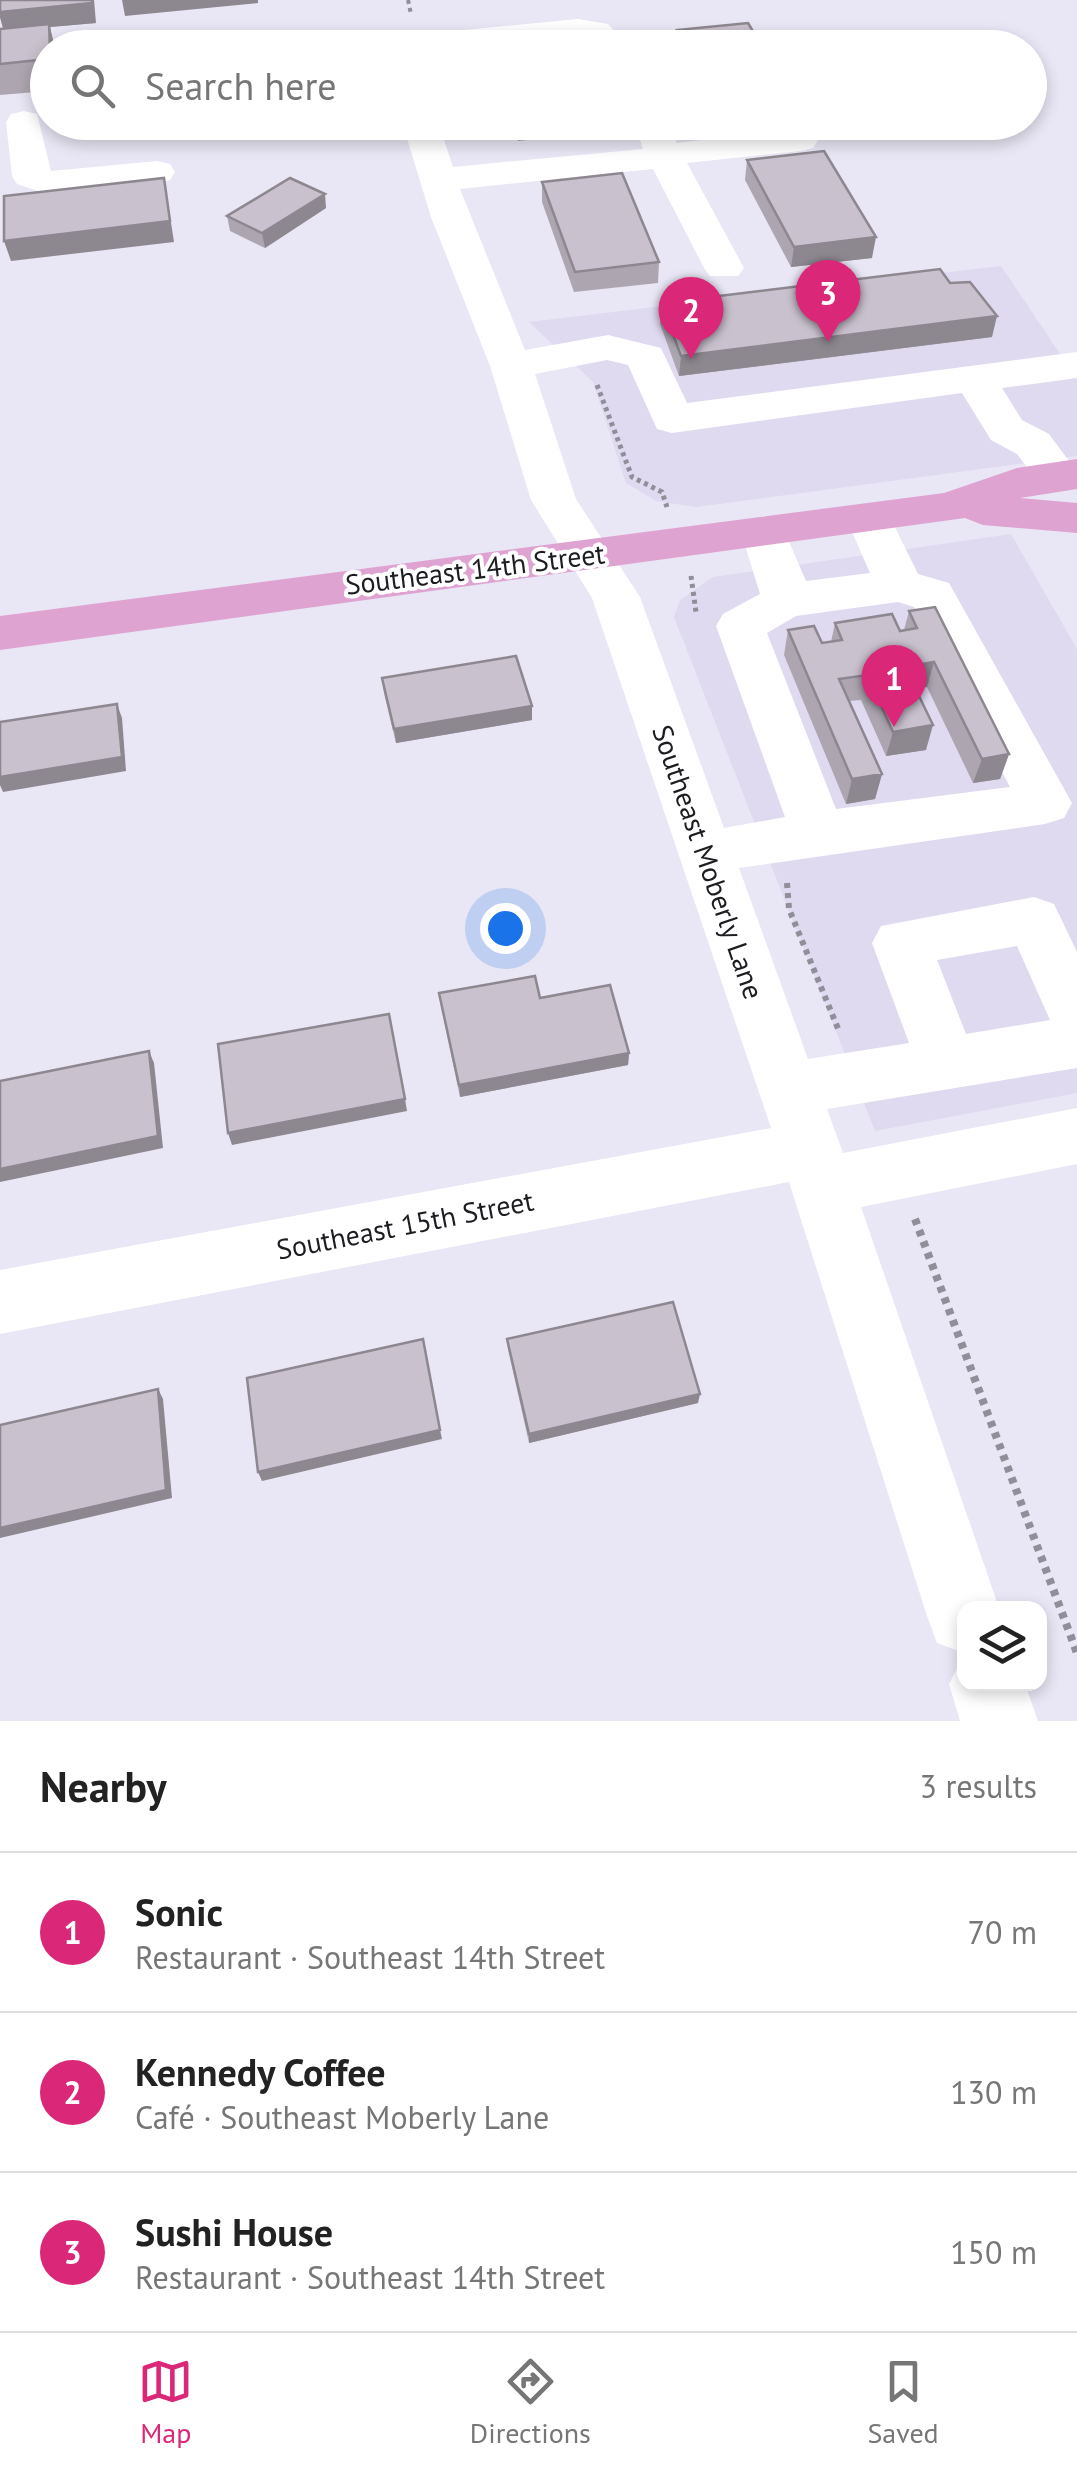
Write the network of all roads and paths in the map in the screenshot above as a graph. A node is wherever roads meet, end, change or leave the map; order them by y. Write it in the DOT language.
graph roads {
  1 [pos="24,122"];
  2 [pos="426,140"];
  3 [pos="652,140"];
  4 [pos="658,140"];
  5 [pos="156,172"];
  6 [pos="438,180"];
  7 [pos="724,268"];
  8 [pos="511,366"];
  9 [pos="1077,366"];
  10 [pos="591,371"];
  11 [pos="976,380"];
  12 [pos="1051,478"];
  13 [pos="662,492"];
  14 [pos="950,507"];
  15 [pos="869,518"];
  16 [pos="1077,518"];
  17 [pos="764,532"];
  18 [pos="586,555"];
  19 [pos="900,585"];
  20 [pos="785,600"];
  21 [pos="0,632"];
  22 [pos="819,836"];
  23 [pos="706,853"];
  24 [pos="1077,1015"];
  25 [pos="1077,1042"];
  26 [pos="948,1066"];
  27 [pos="786,1089"];
  28 [pos="1077,1136"];
  29 [pos="816,1167"];
  30 [pos="0,1302"];
  31 [pos="959,1601"];
  32 [pos="989,1691"];
  33 [pos="999,1721"];
  1 -- 5 [label="street"];
  2 -- 6 [label="street, Southeast Moberly Lane"];
  3 -- 6 [label="street"];
  4 -- 7 [label="street"];
  6 -- 8 [label="street, Southeast Moberly Lane"];
  8 -- 11 [label="street"];
  8 -- 18 [label="street, Southeast Moberly Lane"];
  9 -- 11 [label="street"];
  10 -- 13 [label="path"];
  11 -- 12 [label="street"];
  12 -- 14 [label="main road, Southeast 14th Street"];
  14 -- 15 [label="main road, Southeast 14th Street"];
  14 -- 16 [label="main road, Southeast 14th Street"];
  15 -- 17 [label="main road, Southeast 14th Street"];
  15 -- 19 [label="street"];
  17 -- 18 [label="main road, Southeast 14th Street"];
  17 -- 20 [label="street"];
  18 -- 21 [label="main road, Southeast 14th Street"];
  18 -- 23 [label="street, Southeast Moberly Lane"];
  19 -- 20 [label="street"];
  19 -- 22 [label="street"];
  20 -- 22 [label="street"];
  22 -- 23 [label="street"];
  23 -- 27 [label="street, Southeast Moberly Lane"];
  24 -- 26 [label="street"];
  25 -- 26 [label="street"];
  26 -- 27 [label="street"];
  27 -- 29 [label="street, Southeast Moberly Lane"];
  28 -- 29 [label="street, Southeast 15th Street"];
  29 -- 30 [label="street, Southeast 15th Street"];
  29 -- 31 [label="street, Southeast Moberly Lane"];
  32 -- 33 [label="street"];
}
